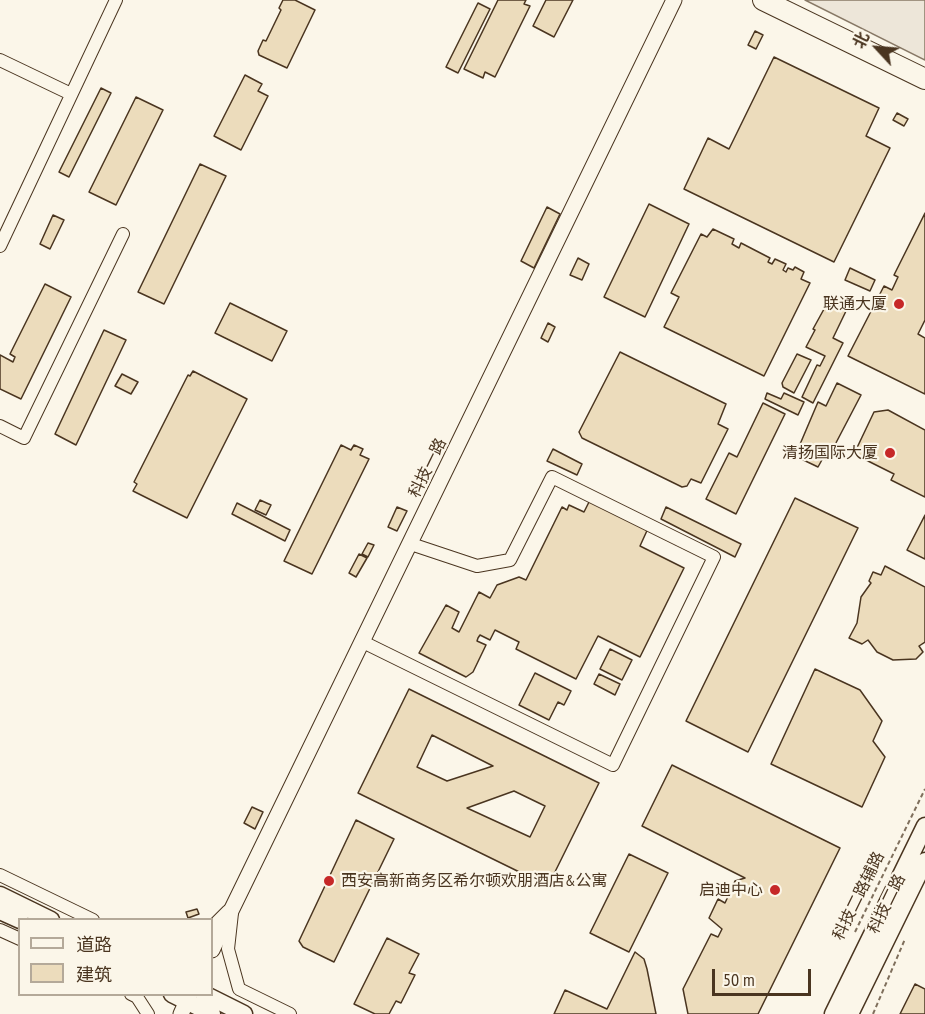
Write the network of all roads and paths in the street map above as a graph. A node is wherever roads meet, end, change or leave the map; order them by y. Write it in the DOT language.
graph roads {
  1 [pos="117,0"];
  2 [pos="674,0"];
  3 [pos="763,0"];
  4 [pos="0,60"];
  5 [pos="925,79"];
  6 [pos="71,94"];
  7 [pos="123,234"];
  8 [pos="0,246"];
  9 [pos="0,426"];
  10 [pos="411,544"];
  11 [pos="363,642"];
  12 [pos="925,789"];
  13 [pos="925,826"];
  14 [pos="925,861"];
  15 [pos="0,874"];
  16 [pos="0,895"];
  17 [pos="233,906"];
  18 [pos="0,911"];
  19 [pos="47,918"];
  20 [pos="89,918"];
  21 [pos="18,919"];
  22 [pos="213,926"];
  23 [pos="0,930"];
  24 [pos="906,935"];
  25 [pos="18,938"];
  26 [pos="852,938"];
  27 [pos="213,948"];
  28 [pos="134,996"];
  29 [pos="208,996"];
  30 [pos="183,1001"];
  31 [pos="148,1014"];
  32 [pos="212,1014"];
  33 [pos="244,1014"];
  34 [pos="290,1014"];
  35 [pos="833,1014"];
  36 [pos="850,1014"];
  37 [pos="873,1014"];
  1 -- 6 [label="street"];
  2 -- 10 [label="street, 科技一路"];
  3 -- 5 [label="main road"];
  4 -- 6 [label="street"];
  6 -- 8 [label="street"];
  7 -- 9 [label="street"];
  10 -- 11 [label="street, 科技一路"];
  10 -- 11 [label="street"];
  11 -- 17 [label="street, 科技一路"];
  12 -- 26 [label="path, 科技二路辅路"];
  13 -- 35 [label="main road, 科技二路"];
  14 -- 36 [label="main road, 科技二路"];
  15 -- 20 [label="street"];
  16 -- 19 [label="main road"];
  17 -- 22 [label="street"];
  17 -- 27 [label="street, 科技一路"];
  17 -- 34 [label="street"];
  18 -- 21 [label="main road"];
  23 -- 25 [label="street"];
  24 -- 37 [label="path"];
  28 -- 31 [label="street"];
  29 -- 33 [label="main road"];
  30 -- 32 [label="main road"];
}
